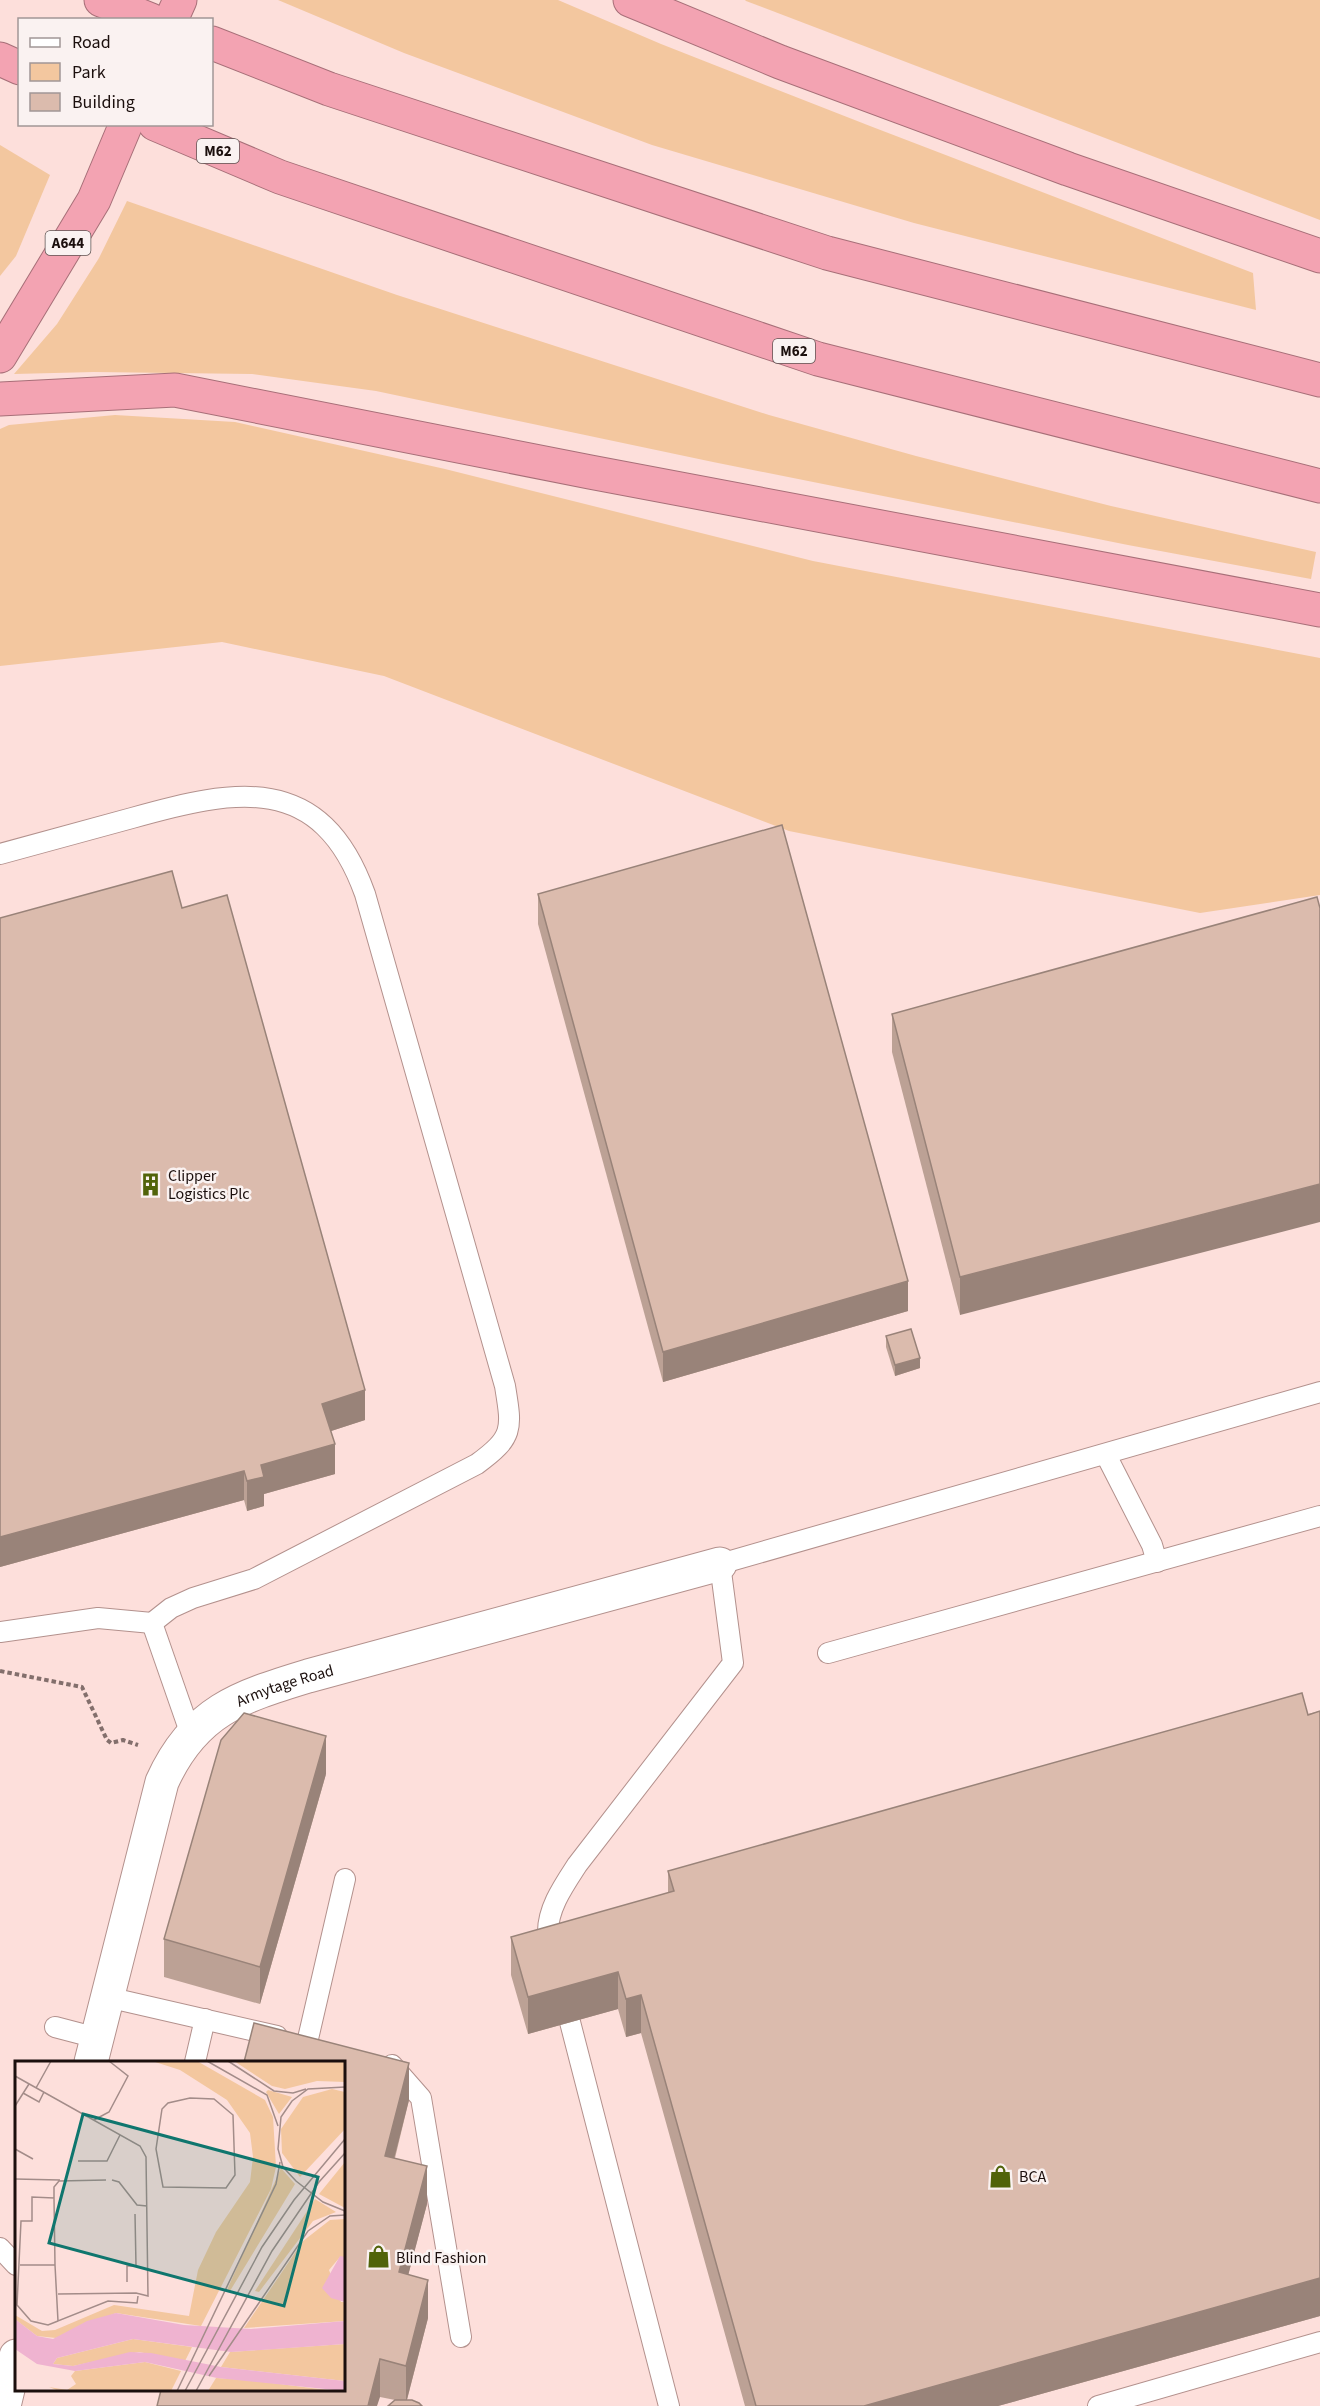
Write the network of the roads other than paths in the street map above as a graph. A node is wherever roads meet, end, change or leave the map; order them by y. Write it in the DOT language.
graph roads {
  1 [pos="101,0"];
  2 [pos="180,0"];
  3 [pos="630,0"];
  4 [pos="146,18"];
  5 [pos="172,18"];
  6 [pos="213,43"];
  7 [pos="125,126"];
  8 [pos="160,126"];
  9 [pos="1320,256"];
  10 [pos="0,356"];
  11 [pos="1320,380"];
  12 [pos="0,399"];
  13 [pos="1320,486"];
  14 [pos="1320,610"];
  15 [pos="0,854"];
  16 [pos="1320,1392"];
  17 [pos="1106,1455"];
  18 [pos="1320,1516"];
  19 [pos="1157,1562"];
  20 [pos="720,1564"];
  21 [pos="152,1623"];
  22 [pos="0,1632"];
  23 [pos="828,1653"];
  24 [pos="191,1735"];
  25 [pos="345,1879"];
  26 [pos="555,1962"];
  27 [pos="107,1997"];
  28 [pos="205,2019"];
  29 [pos="570,2022"];
  30 [pos="55,2027"];
  31 [pos="307,2043"];
  32 [pos="328,2048"];
  33 [pos="94,2050"];
  34 [pos="369,2058"];
  35 [pos="195,2061"];
  36 [pos="0,2248"];
  37 [pos="15,2264"];
  38 [pos="461,2337"];
  39 [pos="1320,2342"];
  40 [pos="15,2360"];
  41 [pos="4,2406"];
  42 [pos="669,2406"];
  43 [pos="1098,2406"];
  1 -- 4 [label="highway"];
  2 -- 5 [label="highway"];
  3 -- 9 [label="highway"];
  6 -- 11 [label="highway"];
  7 -- 10 [label="highway, A644"];
  8 -- 13 [label="highway, M62"];
  12 -- 14 [label="highway"];
  15 -- 21 [label="lane"];
  16 -- 17 [label="lane"];
  17 -- 19 [label="lane"];
  17 -- 20 [label="lane"];
  18 -- 19 [label="lane"];
  19 -- 23 [label="lane"];
  20 -- 24 [label="street, Armytage Road"];
  20 -- 26 [label="lane"];
  21 -- 22 [label="lane"];
  21 -- 24 [label="lane"];
  24 -- 27 [label="street, Armytage Road"];
  25 -- 31 [label="lane"];
  27 -- 28 [label="lane"];
  27 -- 33 [label="street, Armytage Road"];
  28 -- 31 [label="lane"];
  28 -- 35 [label="lane"];
  29 -- 42 [label="lane"];
  30 -- 33 [label="lane"];
  31 -- 32 [label="lane"];
  34 -- 38 [label="lane"];
  36 -- 37 [label="lane"];
  39 -- 43 [label="lane"];
  40 -- 41 [label="street"];
}
